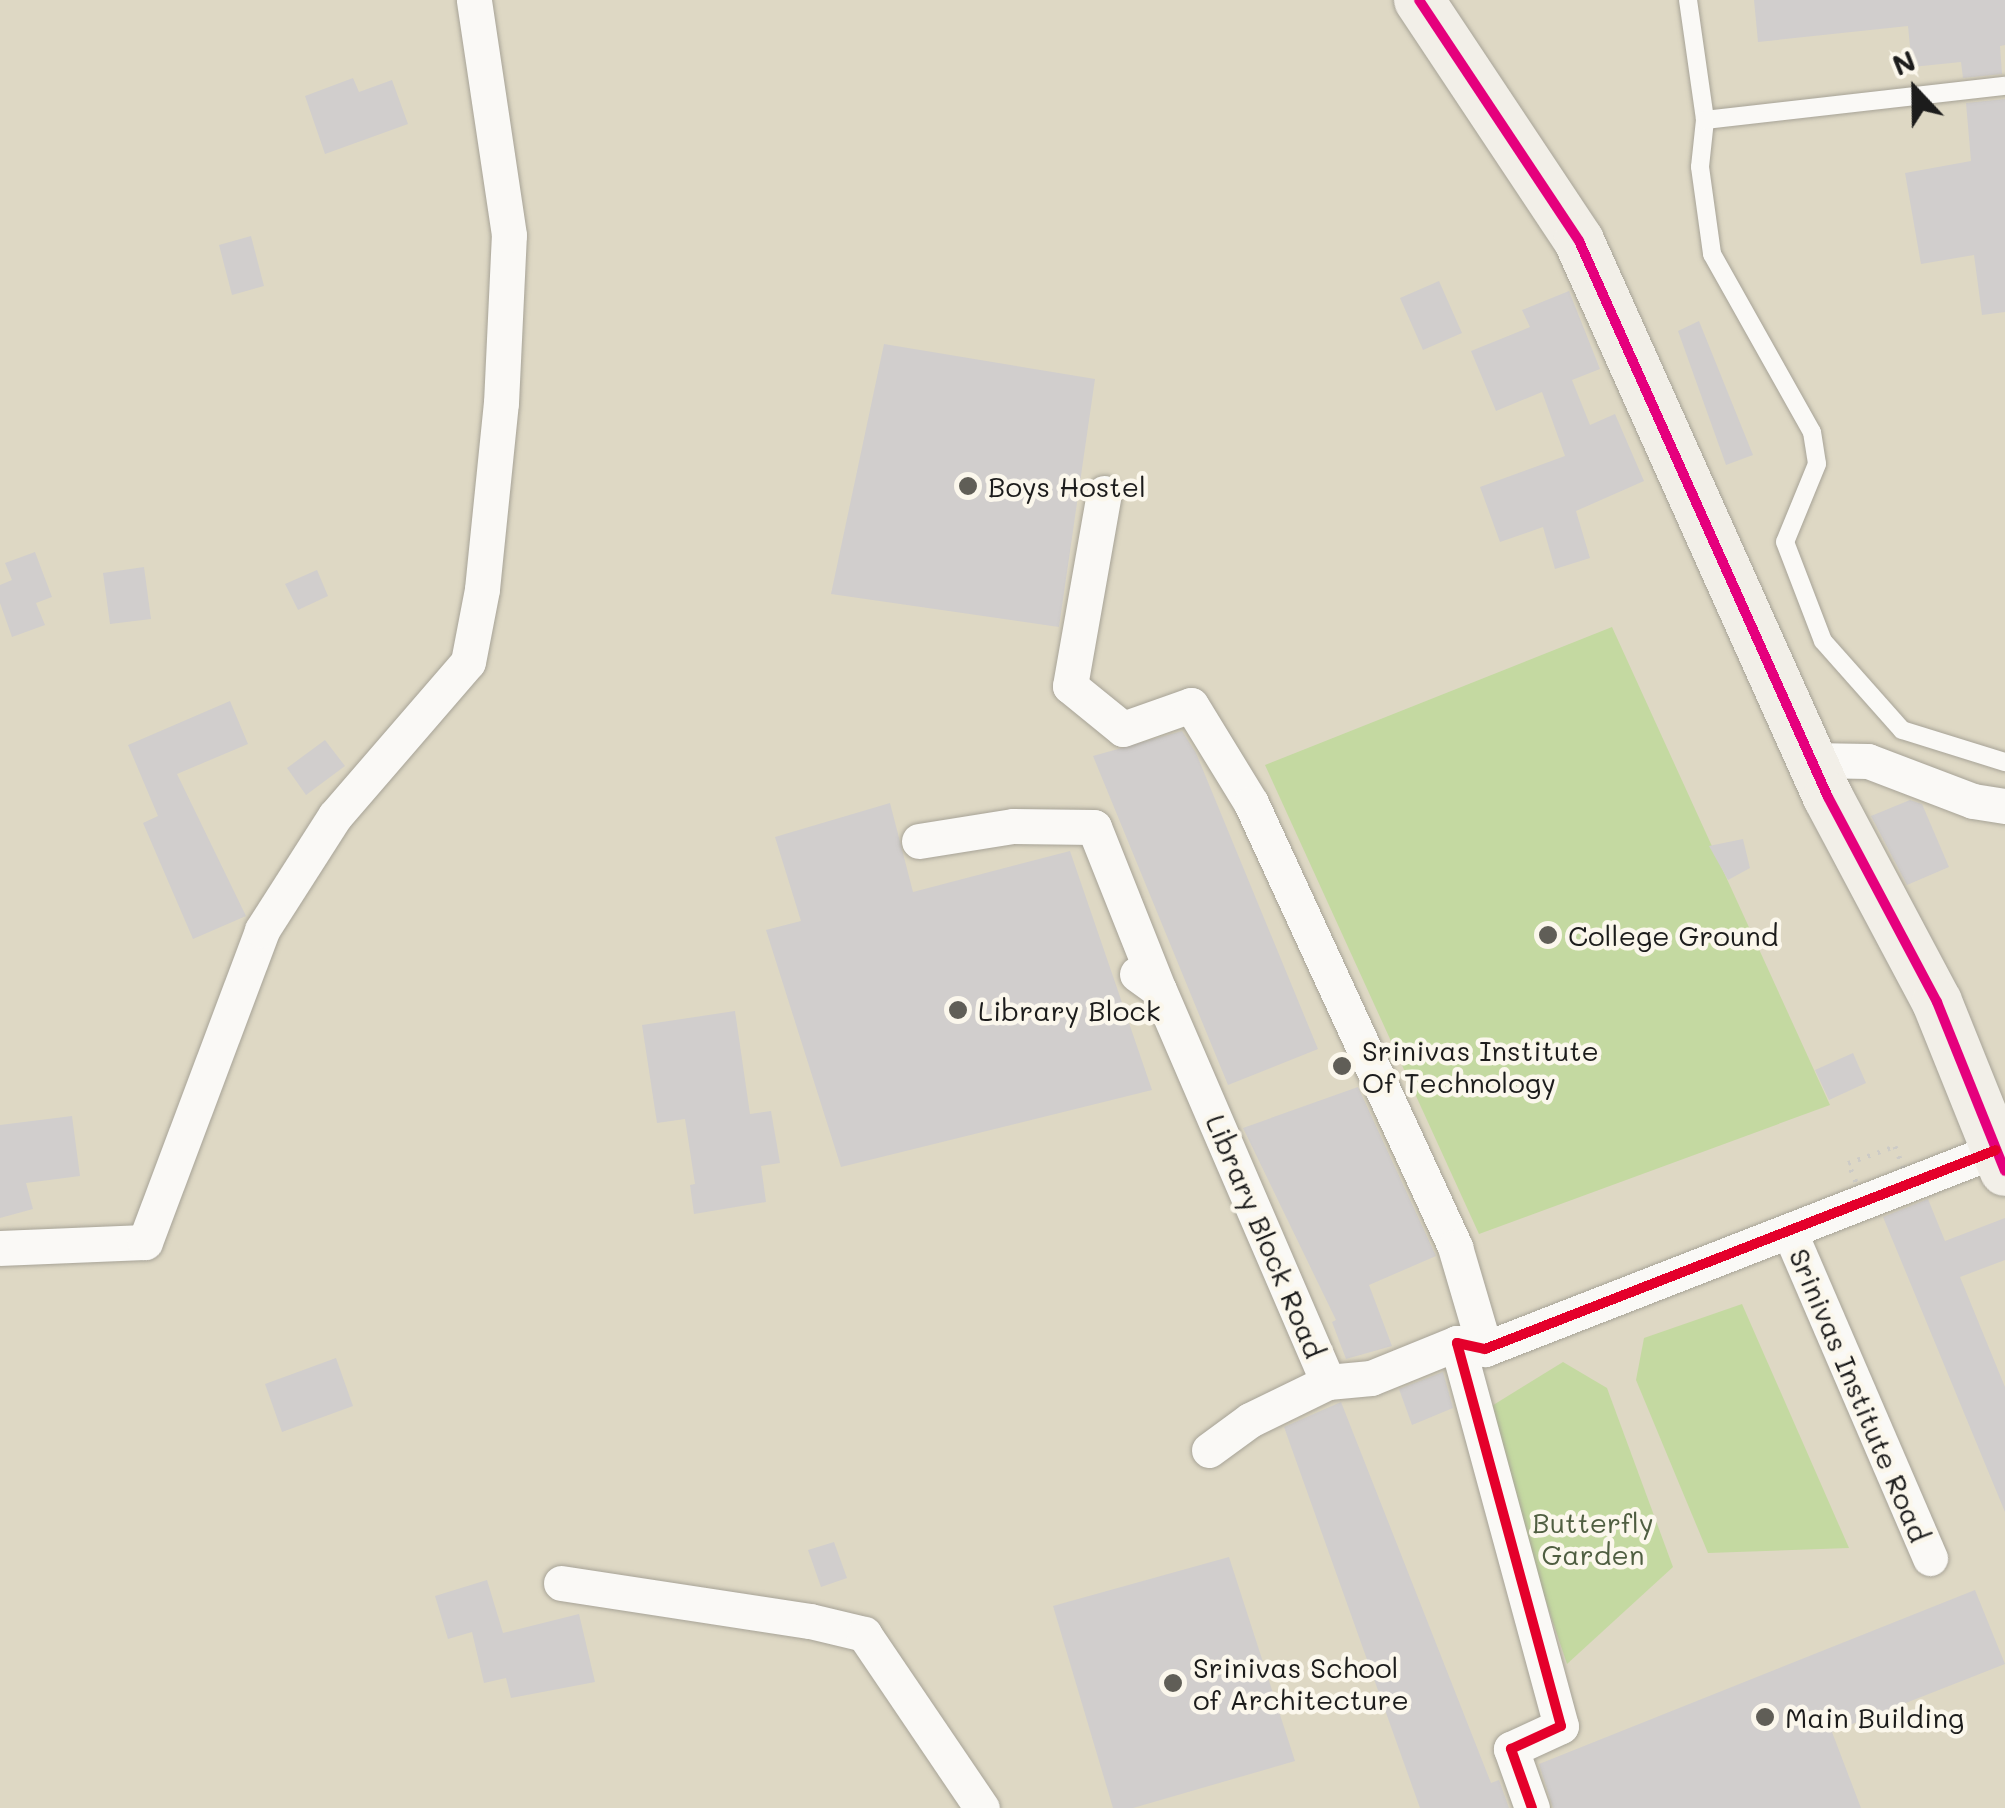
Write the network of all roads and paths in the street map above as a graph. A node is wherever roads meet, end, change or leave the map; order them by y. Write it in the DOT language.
graph roads {
  1 [pos="474,0"];
  2 [pos="1418,0"];
  3 [pos="1688,0"];
  4 [pos="2005,86"];
  5 [pos="1705,120"];
  6 [pos="1104,493"];
  7 [pos="1812,760"];
  8 [pos="2005,762"];
  9 [pos="2005,806"];
  10 [pos="918,841"];
  11 [pos="2001,1160"];
  12 [pos="1790,1232"];
  13 [pos="0,1248"];
  14 [pos="1471,1346"];
  15 [pos="1328,1382"];
  16 [pos="1209,1450"];
  17 [pos="1930,1558"];
  18 [pos="561,1583"];
  19 [pos="982,1808"];
  20 [pos="1532,1808"];
  1 -- 13 [label="street"];
  2 -- 7 [label="main road"];
  3 -- 5 [label="lane"];
  4 -- 5 [label="lane"];
  5 -- 8 [label="lane"];
  6 -- 14 [label="street"];
  7 -- 9 [label="street"];
  7 -- 11 [label="main road"];
  10 -- 15 [label="street, Library Block Road"];
  11 -- 12 [label="street, Srinivas Institute Road"];
  12 -- 14 [label="street, Srinivas Institute Road"];
  12 -- 17 [label="street, Srinivas Institute Road"];
  14 -- 15 [label="street, Library Block Road"];
  14 -- 20 [label="street"];
  15 -- 16 [label="street"];
  18 -- 19 [label="street"];
}
